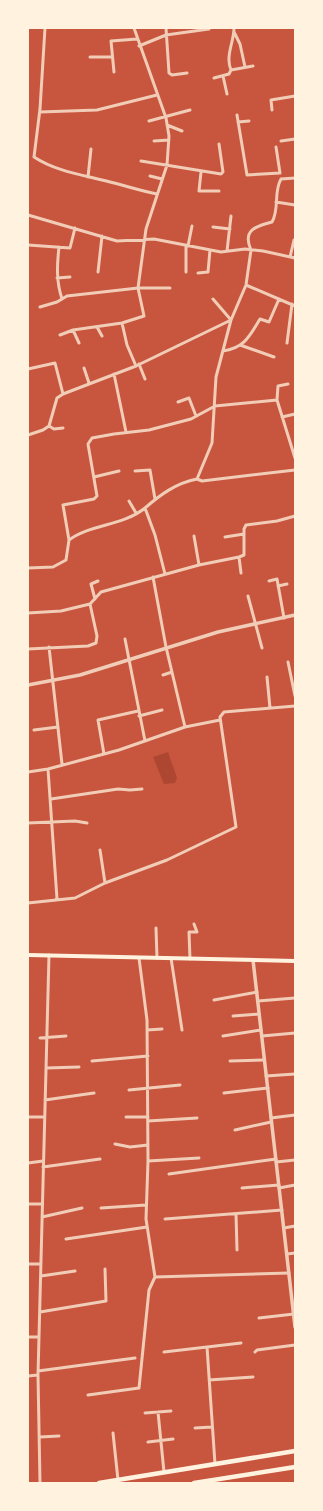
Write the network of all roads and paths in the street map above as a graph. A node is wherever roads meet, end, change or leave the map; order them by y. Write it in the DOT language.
graph roads {
  1 [pos="44,28"];
  2 [pos="134,28"];
  3 [pos="166,28"];
  4 [pos="209,29"];
  5 [pos="234,30"];
  6 [pos="166,35"];
  7 [pos="137,39"];
  8 [pos="139,46"];
  9 [pos="90,57"];
  10 [pos="112,57"];
  11 [pos="253,66"];
  12 [pos="245,67"];
  13 [pos="231,70"];
  14 [pos="114,72"];
  15 [pos="187,73"];
  16 [pos="223,76"];
  17 [pos="214,78"];
  18 [pos="227,94"];
  19 [pos="157,95"];
  20 [pos="295,96"];
  21 [pos="190,110"];
  22 [pos="272,110"];
  23 [pos="40,112"];
  24 [pos="237,115"];
  25 [pos="165,116"];
  26 [pos="149,121"];
  27 [pos="249,121"];
  28 [pos="238,122"];
  29 [pos="167,125"];
  30 [pos="182,131"];
  31 [pos="295,139"];
  32 [pos="169,140"];
  33 [pos="154,141"];
  34 [pos="281,141"];
  35 [pos="219,144"];
  36 [pos="276,147"];
  37 [pos="91,149"];
  38 [pos="141,161"];
  39 [pos="167,165"];
  40 [pos="201,172"];
  41 [pos="280,173"];
  42 [pos="150,176"];
  43 [pos="88,177"];
  44 [pos="295,178"];
  45 [pos="162,179"];
  46 [pos="281,179"];
  47 [pos="219,191"];
  48 [pos="158,194"];
  49 [pos="276,202"];
  50 [pos="295,205"];
  51 [pos="28,215"];
  52 [pos="231,216"];
  53 [pos="192,226"];
  54 [pos="213,227"];
  55 [pos="75,228"];
  56 [pos="230,229"];
  57 [pos="102,236"];
  58 [pos="145,239"];
  59 [pos="294,240"];
  60 [pos="28,245"];
  61 [pos="187,246"];
  62 [pos="59,247"];
  63 [pos="210,250"];
  64 [pos="251,250"];
  65 [pos="227,251"];
  66 [pos="290,257"];
  67 [pos="295,258"];
  68 [pos="98,272"];
  69 [pos="186,272"];
  70 [pos="198,273"];
  71 [pos="70,277"];
  72 [pos="57,278"];
  73 [pos="246,285"];
  74 [pos="138,288"];
  75 [pos="170,288"];
  76 [pos="62,299"];
  77 [pos="213,299"];
  78 [pos="280,299"];
  79 [pos="293,305"];
  80 [pos="40,307"];
  81 [pos="231,320"];
  82 [pos="122,323"];
  83 [pos="97,327"];
  84 [pos="73,330"];
  85 [pos="60,335"];
  86 [pos="102,336"];
  87 [pos="287,342"];
  88 [pos="79,344"];
  89 [pos="240,345"];
  90 [pos="223,351"];
  91 [pos="274,357"];
  92 [pos="137,365"];
  93 [pos="84,368"];
  94 [pos="28,369"];
  95 [pos="114,374"];
  96 [pos="145,379"];
  97 [pos="89,384"];
  98 [pos="288,384"];
  99 [pos="63,394"];
  100 [pos="277,400"];
  101 [pos="178,402"];
  102 [pos="215,406"];
  103 [pos="295,414"];
  104 [pos="196,416"];
  105 [pos="282,417"];
  106 [pos="49,426"];
  107 [pos="63,428"];
  108 [pos="126,432"];
  109 [pos="28,435"];
  110 [pos="295,458"];
  111 [pos="295,470"];
  112 [pos="119,471"];
  113 [pos="135,472"];
  114 [pos="94,476"];
  115 [pos="197,479"];
  116 [pos="155,499"];
  117 [pos="129,501"];
  118 [pos="144,508"];
  119 [pos="136,513"];
  120 [pos="295,517"];
  121 [pos="244,534"];
  122 [pos="194,536"];
  123 [pos="225,537"];
  124 [pos="69,540"];
  125 [pos="239,557"];
  126 [pos="199,565"];
  127 [pos="28,568"];
  128 [pos="165,574"];
  129 [pos="241,574"];
  130 [pos="153,577"];
  131 [pos="98,581"];
  132 [pos="269,581"];
  133 [pos="287,584"];
  134 [pos="278,586"];
  135 [pos="248,596"];
  136 [pos="95,599"];
  137 [pos="90,604"];
  138 [pos="28,613"];
  139 [pos="295,616"];
  140 [pos="284,618"];
  141 [pos="255,624"];
  142 [pos="125,639"];
  143 [pos="49,647"];
  144 [pos="166,647"];
  145 [pos="262,648"];
  146 [pos="28,649"];
  147 [pos="128,660"];
  148 [pos="288,662"];
  149 [pos="172,672"];
  150 [pos="162,675"];
  151 [pos="267,677"];
  152 [pos="52,681"];
  153 [pos="28,684"];
  154 [pos="295,696"];
  155 [pos="295,706"];
  156 [pos="270,708"];
  157 [pos="162,710"];
  158 [pos="138,711"];
  159 [pos="139,716"];
  160 [pos="220,720"];
  161 [pos="58,727"];
  162 [pos="185,727"];
  163 [pos="34,730"];
  164 [pos="145,741"];
  165 [pos="104,754"];
  166 [pos="62,764"];
  167 [pos="48,769"];
  168 [pos="28,772"];
  169 [pos="142,789"];
  170 [pos="52,799"];
  171 [pos="53,822"];
  172 [pos="28,823"];
  173 [pos="87,823"];
  174 [pos="100,850"];
  175 [pos="105,883"];
  176 [pos="57,899"];
  177 [pos="28,903"];
  178 [pos="194,924"];
  179 [pos="156,928"];
  180 [pos="28,955"];
  181 [pos="49,955"];
  182 [pos="139,958"];
  183 [pos="157,958"];
  184 [pos="171,958"];
  185 [pos="190,959"];
  186 [pos="253,960"];
  187 [pos="295,961"];
  188 [pos="257,992"];
  189 [pos="295,998"];
  190 [pos="214,1000"];
  191 [pos="258,1001"];
  192 [pos="259,1014"];
  193 [pos="233,1016"];
  194 [pos="162,1029"];
  195 [pos="147,1030"];
  196 [pos="182,1030"];
  197 [pos="261,1030"];
  198 [pos="295,1033"];
  199 [pos="47,1036"];
  200 [pos="66,1036"];
  201 [pos="223,1036"];
  202 [pos="262,1036"];
  203 [pos="40,1038"];
  204 [pos="148,1056"];
  205 [pos="264,1060"];
  206 [pos="92,1061"];
  207 [pos="230,1061"];
  208 [pos="79,1067"];
  209 [pos="46,1068"];
  210 [pos="295,1074"];
  211 [pos="266,1076"];
  212 [pos="180,1085"];
  213 [pos="148,1087"];
  214 [pos="268,1088"];
  215 [pos="129,1090"];
  216 [pos="94,1093"];
  217 [pos="224,1093"];
  218 [pos="45,1100"];
  219 [pos="295,1115"];
  220 [pos="28,1117"];
  221 [pos="44,1117"];
  222 [pos="126,1117"];
  223 [pos="197,1118"];
  224 [pos="148,1119"];
  225 [pos="271,1120"];
  226 [pos="235,1130"];
  227 [pos="115,1144"];
  228 [pos="148,1145"];
  229 [pos="199,1158"];
  230 [pos="100,1159"];
  231 [pos="295,1160"];
  232 [pos="43,1161"];
  233 [pos="148,1161"];
  234 [pos="276,1161"];
  235 [pos="28,1163"];
  236 [pos="43,1167"];
  237 [pos="169,1174"];
  238 [pos="295,1185"];
  239 [pos="279,1186"];
  240 [pos="242,1188"];
  241 [pos="28,1204"];
  242 [pos="42,1204"];
  243 [pos="146,1205"];
  244 [pos="82,1208"];
  245 [pos="101,1208"];
  246 [pos="282,1210"];
  247 [pos="236,1214"];
  248 [pos="42,1217"];
  249 [pos="165,1219"];
  250 [pos="295,1226"];
  251 [pos="147,1227"];
  252 [pos="284,1228"];
  253 [pos="66,1239"];
  254 [pos="237,1250"];
  255 [pos="295,1253"];
  256 [pos="287,1254"];
  257 [pos="28,1264"];
  258 [pos="41,1264"];
  259 [pos="105,1269"];
  260 [pos="75,1271"];
  261 [pos="289,1273"];
  262 [pos="41,1276"];
  263 [pos="155,1277"];
  264 [pos="293,1292"];
  265 [pos="40,1312"];
  266 [pos="294,1314"];
  267 [pos="259,1318"];
  268 [pos="295,1327"];
  269 [pos="28,1337"];
  270 [pos="39,1337"];
  271 [pos="241,1343"];
  272 [pos="295,1345"];
  273 [pos="207,1347"];
  274 [pos="164,1352"];
  275 [pos="255,1352"];
  276 [pos="135,1358"];
  277 [pos="38,1371"];
  278 [pos="38,1375"];
  279 [pos="28,1376"];
  280 [pos="253,1377"];
  281 [pos="209,1380"];
  282 [pos="88,1396"];
  283 [pos="171,1411"];
  284 [pos="158,1412"];
  285 [pos="145,1413"];
  286 [pos="212,1427"];
  287 [pos="196,1428"];
  288 [pos="113,1433"];
  289 [pos="59,1436"];
  290 [pos="40,1437"];
  291 [pos="173,1439"];
  292 [pos="160,1440"];
  293 [pos="148,1442"];
  294 [pos="295,1451"];
  295 [pos="215,1464"];
  296 [pos="295,1467"];
  297 [pos="164,1472"];
  298 [pos="118,1480"];
  299 [pos="40,1483"];
  300 [pos="99,1483"];
  301 [pos="194,1483"];
  1 -- 23 [label="street"];
  2 -- 7 [label="street"];
  3 -- 6 [label="street"];
  4 -- 6 [label="street"];
  5 -- 12 [label="street"];
  5 -- 13 [label="street"];
  6 -- 8 [label="street"];
  6 -- 15 [label="street"];
  7 -- 8 [label="street"];
  7 -- 10 [label="street"];
  8 -- 19 [label="street"];
  9 -- 10 [label="street"];
  10 -- 14 [label="street"];
  11 -- 12 [label="street"];
  12 -- 13 [label="street"];
  13 -- 16 [label="street"];
  16 -- 17 [label="street"];
  16 -- 18 [label="street"];
  19 -- 23 [label="street"];
  19 -- 25 [label="street"];
  20 -- 22 [label="street"];
  21 -- 25 [label="street"];
  23 -- 43 [label="street"];
  24 -- 28 [label="street"];
  25 -- 26 [label="street"];
  25 -- 29 [label="street"];
  27 -- 28 [label="street"];
  28 -- 41 [label="street"];
  29 -- 30 [label="street"];
  29 -- 32 [label="street"];
  31 -- 34 [label="street"];
  32 -- 33 [label="street"];
  32 -- 39 [label="street"];
  35 -- 40 [label="street"];
  36 -- 41 [label="street"];
  37 -- 43 [label="street"];
  38 -- 39 [label="street"];
  39 -- 40 [label="street"];
  39 -- 45 [label="street"];
  40 -- 47 [label="street"];
  41 -- 46 [label="street"];
  42 -- 45 [label="street"];
  43 -- 48 [label="street"];
  44 -- 46 [label="street"];
  45 -- 48 [label="street"];
  46 -- 49 [label="street"];
  48 -- 58 [label="street"];
  49 -- 50 [label="street"];
  49 -- 64 [label="street"];
  51 -- 55 [label="street"];
  52 -- 56 [label="street"];
  53 -- 61 [label="street"];
  54 -- 56 [label="street"];
  55 -- 57 [label="street"];
  55 -- 62 [label="street"];
  56 -- 65 [label="street"];
  57 -- 58 [label="street"];
  57 -- 68 [label="street"];
  58 -- 61 [label="street"];
  58 -- 74 [label="street"];
  59 -- 66 [label="street"];
  60 -- 62 [label="street"];
  61 -- 63 [label="street"];
  61 -- 69 [label="street"];
  62 -- 72 [label="street"];
  63 -- 65 [label="street"];
  63 -- 70 [label="street"];
  64 -- 65 [label="street"];
  64 -- 66 [label="street"];
  64 -- 73 [label="street"];
  66 -- 67 [label="street"];
  71 -- 72 [label="street"];
  72 -- 76 [label="street"];
  73 -- 78 [label="street"];
  73 -- 81 [label="street"];
  74 -- 75 [label="street"];
  74 -- 76 [label="street"];
  74 -- 82 [label="street"];
  76 -- 80 [label="street"];
  77 -- 81 [label="street"];
  78 -- 79 [label="street"];
  78 -- 89 [label="street"];
  79 -- 87 [label="street"];
  81 -- 90 [label="street"];
  81 -- 92 [label="street"];
  82 -- 83 [label="street"];
  82 -- 92 [label="street"];
  83 -- 84 [label="street"];
  83 -- 86 [label="street"];
  84 -- 85 [label="street"];
  84 -- 88 [label="street"];
  89 -- 90 [label="street"];
  89 -- 91 [label="street"];
  90 -- 102 [label="street"];
  92 -- 95 [label="street"];
  92 -- 96 [label="street"];
  93 -- 97 [label="street"];
  94 -- 99 [label="street"];
  95 -- 97 [label="street"];
  95 -- 108 [label="street"];
  97 -- 99 [label="street"];
  98 -- 100 [label="street"];
  99 -- 106 [label="street"];
  100 -- 102 [label="street"];
  100 -- 105 [label="street"];
  101 -- 104 [label="street"];
  102 -- 104 [label="street"];
  102 -- 115 [label="street"];
  103 -- 105 [label="street"];
  104 -- 108 [label="street"];
  105 -- 110 [label="street"];
  106 -- 107 [label="street"];
  106 -- 109 [label="street"];
  108 -- 114 [label="street"];
  111 -- 115 [label="street"];
  112 -- 114 [label="street"];
  113 -- 116 [label="street"];
  114 -- 124 [label="street"];
  115 -- 116 [label="street"];
  116 -- 118 [label="street"];
  117 -- 119 [label="street"];
  118 -- 119 [label="street"];
  118 -- 128 [label="street"];
  119 -- 124 [label="street"];
  120 -- 121 [label="street"];
  121 -- 123 [label="street"];
  121 -- 125 [label="street"];
  122 -- 126 [label="street"];
  124 -- 127 [label="street"];
  125 -- 126 [label="street"];
  125 -- 129 [label="street"];
  126 -- 128 [label="street"];
  128 -- 130 [label="street"];
  130 -- 136 [label="street"];
  130 -- 144 [label="street"];
  131 -- 136 [label="street"];
  132 -- 134 [label="street"];
  133 -- 134 [label="street"];
  134 -- 140 [label="street"];
  135 -- 141 [label="street"];
  136 -- 137 [label="street"];
  137 -- 138 [label="street"];
  137 -- 143 [label="street"];
  139 -- 140 [label="street"];
  140 -- 141 [label="street"];
  141 -- 144 [label="street"];
  141 -- 145 [label="street"];
  142 -- 147 [label="street"];
  143 -- 146 [label="street"];
  143 -- 152 [label="street"];
  144 -- 147 [label="street"];
  144 -- 149 [label="street"];
  147 -- 152 [label="street"];
  147 -- 158 [label="street"];
  148 -- 154 [label="street"];
  149 -- 150 [label="street"];
  149 -- 162 [label="street"];
  151 -- 156 [label="street"];
  152 -- 153 [label="street"];
  152 -- 161 [label="street"];
  155 -- 156 [label="street"];
  156 -- 160 [label="street"];
  157 -- 159 [label="street"];
  158 -- 159 [label="street"];
  158 -- 165 [label="street"];
  159 -- 164 [label="street"];
  160 -- 162 [label="street"];
  160 -- 175 [label="street"];
  161 -- 163 [label="street"];
  161 -- 166 [label="street"];
  162 -- 164 [label="street"];
  164 -- 165 [label="street"];
  165 -- 166 [label="street"];
  166 -- 167 [label="street"];
  167 -- 168 [label="street"];
  167 -- 170 [label="street"];
  169 -- 170 [label="street"];
  170 -- 171 [label="street"];
  171 -- 172 [label="street"];
  171 -- 173 [label="street"];
  171 -- 176 [label="street"];
  174 -- 175 [label="street"];
  175 -- 176 [label="street"];
  176 -- 177 [label="street"];
  178 -- 185 [label="street"];
  179 -- 183 [label="street"];
  180 -- 181 [label="main road"];
  181 -- 182 [label="main road"];
  181 -- 199 [label="street"];
  182 -- 183 [label="main road"];
  182 -- 195 [label="street"];
  183 -- 184 [label="main road"];
  184 -- 185 [label="main road"];
  184 -- 196 [label="street"];
  185 -- 186 [label="main road"];
  186 -- 187 [label="main road"];
  186 -- 188 [label="street"];
  188 -- 190 [label="street"];
  188 -- 191 [label="street"];
  189 -- 191 [label="street"];
  191 -- 192 [label="street"];
  192 -- 193 [label="street"];
  192 -- 197 [label="street"];
  194 -- 195 [label="street"];
  195 -- 204 [label="street"];
  197 -- 201 [label="street"];
  197 -- 202 [label="street"];
  198 -- 202 [label="street"];
  199 -- 200 [label="street"];
  199 -- 203 [label="street"];
  199 -- 209 [label="street"];
  202 -- 205 [label="street"];
  204 -- 206 [label="street"];
  204 -- 213 [label="street"];
  205 -- 207 [label="street"];
  205 -- 211 [label="street"];
  208 -- 209 [label="street"];
  209 -- 218 [label="street"];
  210 -- 211 [label="street"];
  211 -- 214 [label="street"];
  212 -- 213 [label="street"];
  213 -- 215 [label="street"];
  213 -- 224 [label="street"];
  214 -- 217 [label="street"];
  214 -- 225 [label="street"];
  216 -- 218 [label="street"];
  218 -- 221 [label="street"];
  219 -- 225 [label="street"];
  220 -- 221 [label="street"];
  221 -- 232 [label="street"];
  222 -- 224 [label="street"];
  223 -- 224 [label="street"];
  224 -- 228 [label="street"];
  225 -- 226 [label="street"];
  225 -- 234 [label="street"];
  227 -- 228 [label="street"];
  228 -- 233 [label="street"];
  229 -- 233 [label="street"];
  230 -- 236 [label="street"];
  231 -- 234 [label="street"];
  232 -- 235 [label="street"];
  232 -- 236 [label="street"];
  233 -- 243 [label="street"];
  234 -- 237 [label="street"];
  234 -- 239 [label="street"];
  236 -- 242 [label="street"];
  238 -- 239 [label="street"];
  239 -- 240 [label="street"];
  239 -- 246 [label="street"];
  241 -- 242 [label="street"];
  242 -- 248 [label="street"];
  243 -- 245 [label="street"];
  243 -- 251 [label="street"];
  244 -- 248 [label="street"];
  246 -- 247 [label="street"];
  246 -- 252 [label="street"];
  247 -- 249 [label="street"];
  247 -- 254 [label="street"];
  248 -- 258 [label="street"];
  250 -- 252 [label="street"];
  251 -- 253 [label="street"];
  251 -- 263 [label="street"];
  252 -- 256 [label="street"];
  255 -- 256 [label="street"];
  256 -- 261 [label="street"];
  257 -- 258 [label="street"];
  258 -- 262 [label="street"];
  259 -- 265 [label="street"];
  260 -- 262 [label="street"];
  261 -- 263 [label="street"];
  261 -- 264 [label="street"];
  262 -- 265 [label="street"];
  263 -- 282 [label="street"];
  264 -- 266 [label="street"];
  265 -- 270 [label="street"];
  266 -- 267 [label="street"];
  266 -- 268 [label="street"];
  269 -- 270 [label="street"];
  270 -- 277 [label="street"];
  271 -- 273 [label="street"];
  272 -- 275 [label="street"];
  273 -- 274 [label="street"];
  273 -- 281 [label="street"];
  276 -- 277 [label="street"];
  277 -- 278 [label="street"];
  278 -- 279 [label="street"];
  278 -- 290 [label="street"];
  280 -- 281 [label="street"];
  281 -- 286 [label="street"];
  283 -- 284 [label="street"];
  284 -- 285 [label="street"];
  284 -- 292 [label="street"];
  286 -- 287 [label="street"];
  286 -- 295 [label="street"];
  288 -- 298 [label="street"];
  289 -- 290 [label="street"];
  290 -- 299 [label="street"];
  291 -- 292 [label="street"];
  292 -- 293 [label="street"];
  292 -- 297 [label="street"];
  294 -- 295 [label="main road"];
  295 -- 297 [label="main road"];
  296 -- 301 [label="main road"];
  297 -- 298 [label="main road"];
  298 -- 300 [label="main road"];
}
